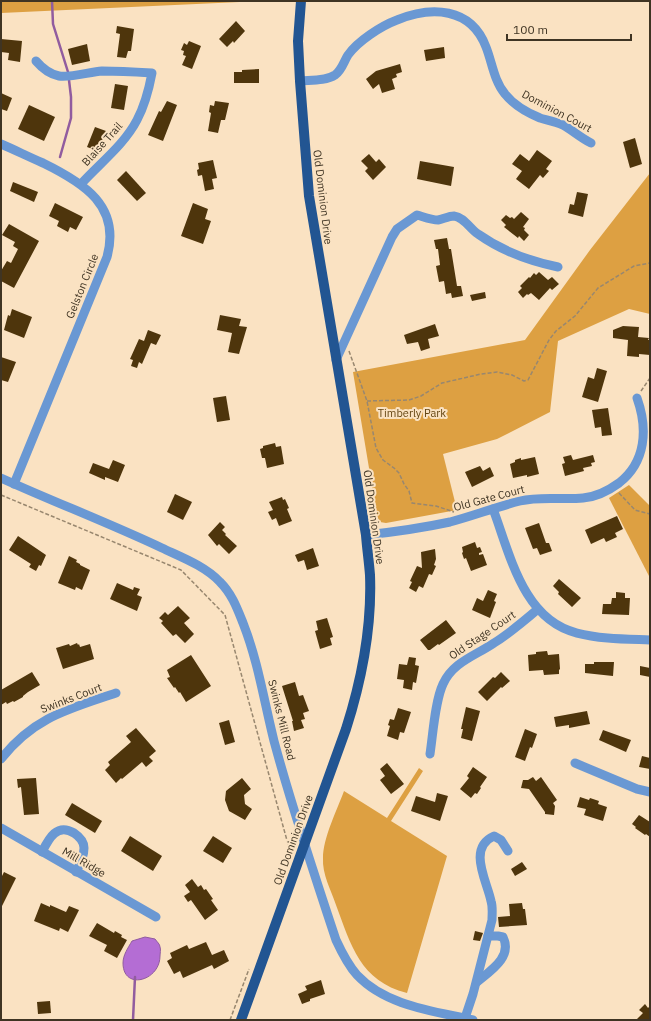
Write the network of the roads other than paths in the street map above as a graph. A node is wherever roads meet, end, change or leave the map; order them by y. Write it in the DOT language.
graph roads {
  1 [pos="301,1"];
  2 [pos="36,61"];
  3 [pos="300,81"];
  4 [pos="591,143"];
  5 [pos="1,144"];
  6 [pos="81,184"];
  7 [pos="558,267"];
  8 [pos="336,360"];
  9 [pos="638,398"];
  10 [pos="1,478"];
  11 [pos="14,484"];
  12 [pos="493,509"];
  13 [pos="366,535"];
  14 [pos="538,609"];
  15 [pos="650,640"];
  16 [pos="116,693"];
  17 [pos="430,754"];
  18 [pos="1,759"];
  19 [pos="574,763"];
  20 [pos="650,792"];
  21 [pos="1,828"];
  22 [pos="304,846"];
  23 [pos="508,851"];
  24 [pos="42,852"];
  25 [pos="76,872"];
  26 [pos="156,917"];
  27 [pos="488,936"];
  28 [pos="477,982"];
  29 [pos="450,1017"];
  30 [pos="469,1019"];
  31 [pos="241,1020"];
  1 -- 3 [label="main road, Old Dominion Drive"];
  2 -- 6 [label="street, Blaise Trail"];
  3 -- 4 [label="street, Dominion Court"];
  3 -- 8 [label="main road, Old Dominion Drive"];
  5 -- 6 [label="street, Gelston Circle"];
  6 -- 11 [label="street, Gelston Circle"];
  7 -- 8 [label="street"];
  8 -- 13 [label="main road, Old Dominion Drive"];
  9 -- 12 [label="street, Old Gate Court"];
  10 -- 11 [label="street, Swinks Mill Road"];
  11 -- 22 [label="street, Swinks Mill Road"];
  12 -- 13 [label="street, Old Gate Court"];
  12 -- 14 [label="street"];
  13 -- 22 [label="main road, Old Dominion Drive"];
  14 -- 15 [label="street"];
  14 -- 17 [label="street, Old Stage Court"];
  16 -- 18 [label="street, Swinks Court"];
  19 -- 20 [label="street"];
  21 -- 24 [label="street, Mill Ridge"];
  22 -- 29 [label="street, Swinks Mill Road"];
  22 -- 31 [label="main road, Old Dominion Drive"];
  23 -- 27 [label="street"];
  24 -- 25 [label="street, Mill Ridge"];
  24 -- 25 [label="street"];
  25 -- 26 [label="street, Mill Ridge"];
  27 -- 28 [label="street"];
  27 -- 28 [label="street"];
  28 -- 30 [label="street"];
  29 -- 30 [label="street, Swinks Mill Road"];
}
